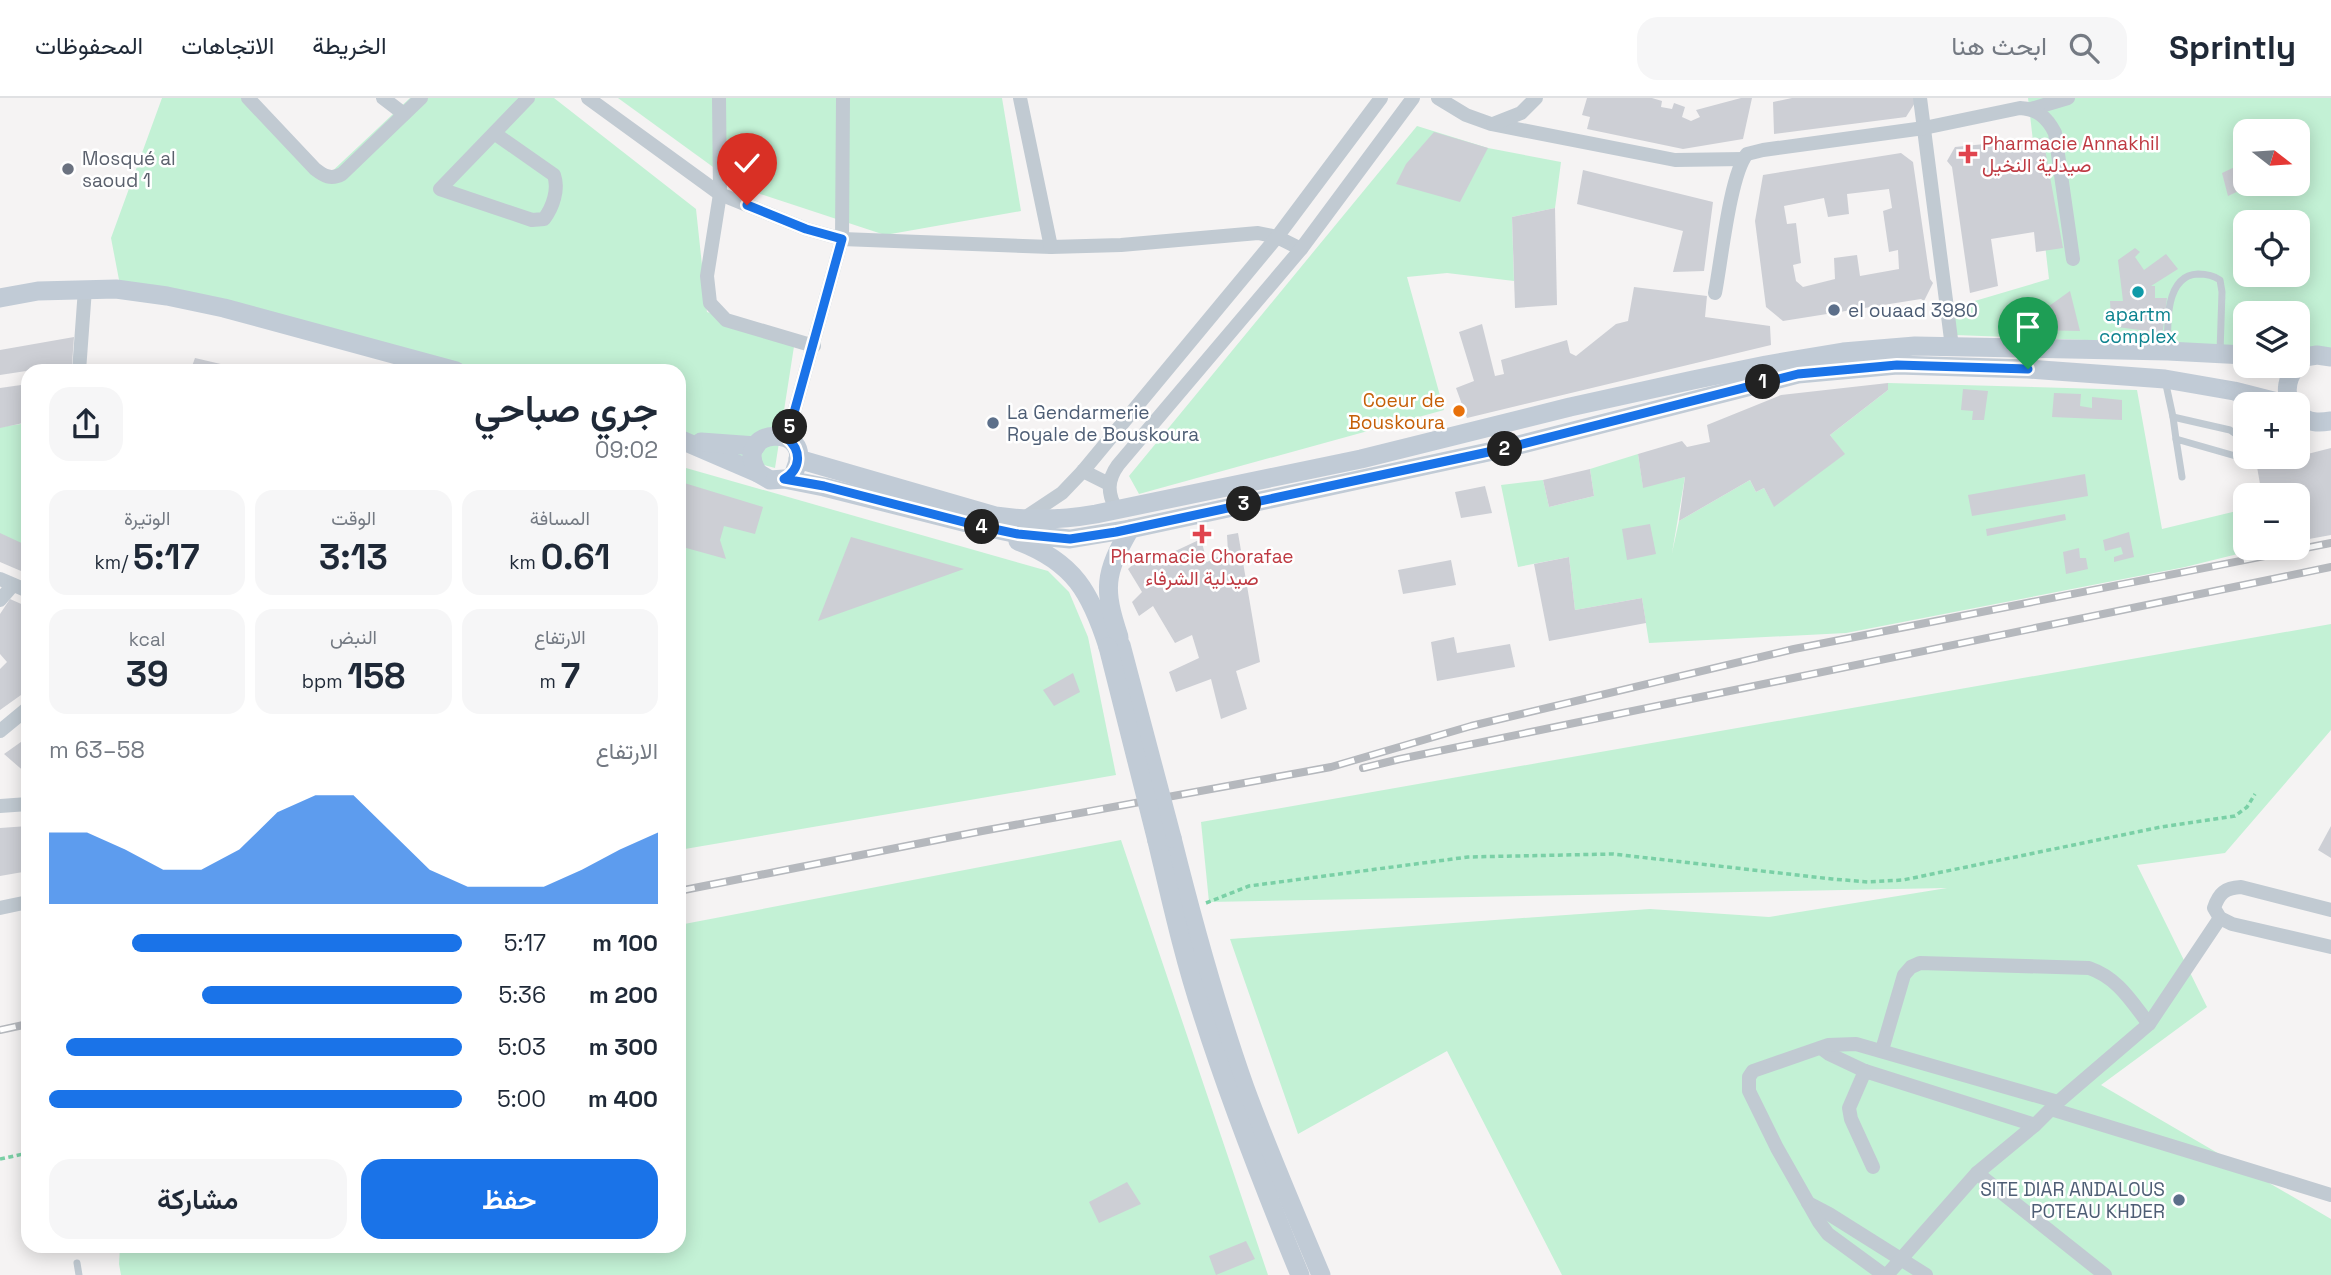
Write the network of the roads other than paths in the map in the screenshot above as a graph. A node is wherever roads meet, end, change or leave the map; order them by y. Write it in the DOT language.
graph roads {
  1 [pos="248,98"];
  2 [pos="383,98"];
  3 [pos="421,98"];
  4 [pos="528,98"];
  5 [pos="588,98"];
  6 [pos="719,98"];
  7 [pos="843,98"];
  8 [pos="1020,98"];
  9 [pos="1381,98"];
  10 [pos="1413,98"];
  11 [pos="1438,98"];
  12 [pos="1535,98"];
  13 [pos="1920,98"];
  14 [pos="2068,98"];
  15 [pos="2031,109"];
  16 [pos="404,114"];
  17 [pos="1491,124"];
  18 [pos="1924,128"];
  19 [pos="494,133"];
  20 [pos="1743,159"];
  21 [pos="720,194"];
  22 [pos="1277,237"];
  23 [pos="842,239"];
  24 [pos="1051,247"];
  25 [pos="1301,249"];
  26 [pos="2073,260"];
  27 [pos="85,289"];
  28 [pos="1716,293"];
  29 [pos="0,298"];
  30 [pos="814,346"];
  31 [pos="1952,347"];
  32 [pos="2168,351"];
  33 [pos="2220,353"];
  34 [pos="2233,354"];
  35 [pos="2330,356"];
  36 [pos="2310,358"];
  37 [pos="80,364"];
  38 [pos="430,364"];
  39 [pos="2165,379"];
  40 [pos="2238,392"];
  41 [pos="2173,417"];
  42 [pos="2310,421"];
  43 [pos="2331,421"];
  44 [pos="787,438"];
  45 [pos="2176,439"];
  46 [pos="686,440"];
  47 [pos="686,442"];
  48 [pos="755,446"];
  49 [pos="799,459"];
  50 [pos="1083,471"];
  51 [pos="758,473"];
  52 [pos="2182,477"];
  53 [pos="784,479"];
  54 [pos="1109,484"];
  55 [pos="1117,510"];
  56 [pos="1021,520"];
  57 [pos="975,525"];
  58 [pos="1130,529"];
  59 [pos="7,582"];
  60 [pos="0,600"];
  61 [pos="1115,646"];
  62 [pos="21,714"];
  63 [pos="0,731"];
  64 [pos="21,804"];
  65 [pos="0,806"];
  66 [pos="1164,840"];
  67 [pos="21,904"];
  68 [pos="0,908"];
  69 [pos="2331,910"];
  70 [pos="2220,918"];
  71 [pos="2331,947"];
  72 [pos="2149,1024"];
  73 [pos="1821,1048"];
  74 [pos="1882,1050"];
  75 [pos="1864,1071"];
  76 [pos="2054,1106"];
  77 [pos="2035,1125"];
  78 [pos="1874,1167"];
  79 [pos="1977,1173"];
  80 [pos="2331,1195"];
  81 [pos="1808,1203"];
  82 [pos="1902,1260"];
  83 [pos="77,1263"];
  84 [pos="79,1275"];
  85 [pos="1300,1275"];
  86 [pos="1321,1275"];
  87 [pos="1886,1275"];
  88 [pos="1926,1275"];
  89 [pos="2105,1275"];
  1 -- 16 [label="street"];
  2 -- 16 [label="street"];
  3 -- 16 [label="street"];
  4 -- 19 [label="street"];
  5 -- 21 [label="street"];
  6 -- 21 [label="street"];
  7 -- 23 [label="street"];
  8 -- 24 [label="street"];
  9 -- 22 [label="street"];
  10 -- 25 [label="street"];
  11 -- 17 [label="street"];
  12 -- 17 [label="street"];
  13 -- 18 [label="street"];
  14 -- 15 [label="street"];
  15 -- 18 [label="street"];
  15 -- 26 [label="street"];
  17 -- 20 [label="street"];
  18 -- 20 [label="street"];
  18 -- 31 [label="street"];
  19 -- 19 [label="street"];
  20 -- 28 [label="street"];
  21 -- 23 [label="street"];
  21 -- 30 [label="street"];
  22 -- 24 [label="street"];
  22 -- 25 [label="street"];
  22 -- 50 [label="street"];
  23 -- 24 [label="street"];
  23 -- 30 [label="street"];
  25 -- 54 [label="street"];
  27 -- 29 [label="main road"];
  27 -- 37 [label="street"];
  27 -- 38 [label="main road"];
  30 -- 44 [label="street"];
  31 -- 32 [label="main road"];
  31 -- 55 [label="main road"];
  32 -- 33 [label="main road"];
  32 -- 33 [label="lane"];
  33 -- 34 [label="main road"];
  35 -- 36 [label="main road"];
  39 -- 40 [label="main road"];
  39 -- 41 [label="lane"];
  39 -- 58 [label="main road"];
  41 -- 45 [label="lane"];
  41 -- 45 [label="lane"];
  42 -- 43 [label="main road"];
  44 -- 48 [label="main road"];
  44 -- 49 [label="main road"];
  45 -- 52 [label="lane"];
  46 -- 48 [label="main road"];
  47 -- 51 [label="main road"];
  48 -- 51 [label="main road"];
  49 -- 53 [label="main road"];
  49 -- 56 [label="main road"];
  50 -- 54 [label="street"];
  50 -- 56 [label="street"];
  51 -- 53 [label="main road"];
  53 -- 57 [label="main road"];
  54 -- 55 [label="street"];
  55 -- 56 [label="main road"];
  57 -- 58 [label="main road"];
  57 -- 61 [label="main road"];
  58 -- 61 [label="main road"];
  59 -- 60 [label="street"];
  61 -- 66 [label="main road, bridge"];
  62 -- 63 [label="street"];
  64 -- 65 [label="street"];
  66 -- 85 [label="main road"];
  66 -- 86 [label="main road"];
  67 -- 68 [label="street"];
  69 -- 70 [label="street"];
  70 -- 71 [label="street"];
  70 -- 72 [label="street"];
  72 -- 74 [label="street"];
  72 -- 76 [label="street"];
  73 -- 74 [label="street"];
  73 -- 75 [label="street"];
  73 -- 81 [label="street"];
  74 -- 76 [label="street"];
  75 -- 77 [label="street"];
  75 -- 78 [label="street"];
  76 -- 77 [label="street"];
  76 -- 80 [label="street"];
  77 -- 79 [label="street"];
  79 -- 82 [label="street"];
  79 -- 89 [label="street"];
  81 -- 82 [label="street"];
  81 -- 87 [label="street"];
  82 -- 87 [label="street"];
  82 -- 88 [label="street"];
  83 -- 84 [label="lane"];
}
